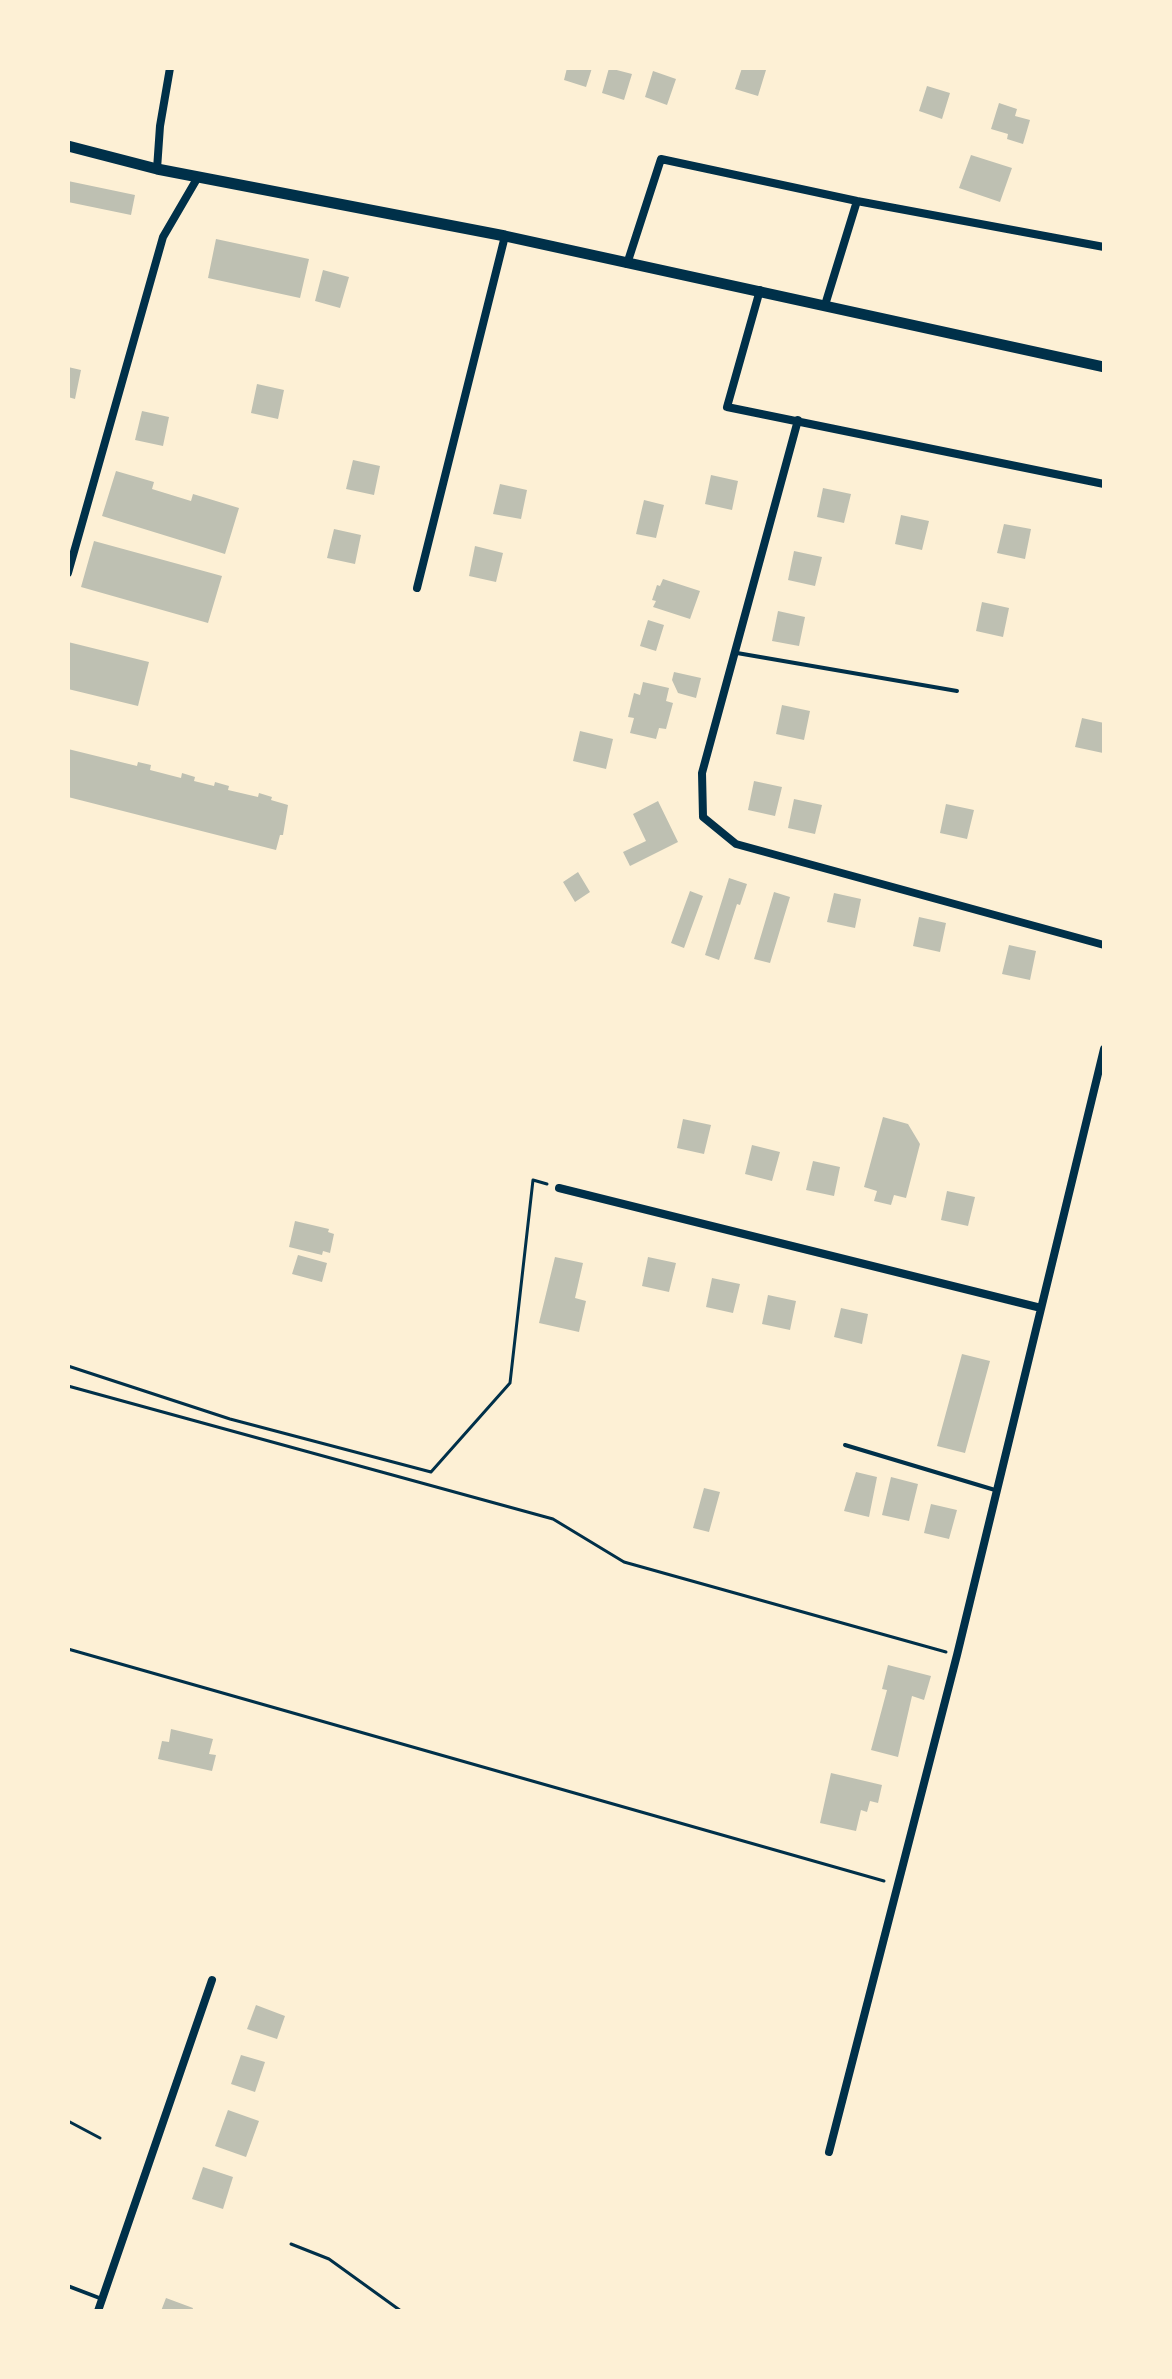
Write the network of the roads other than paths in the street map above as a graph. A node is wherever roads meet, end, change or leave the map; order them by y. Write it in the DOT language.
graph roads {
  1 [pos="170,68"];
  2 [pos="68,146"];
  3 [pos="157,169"];
  4 [pos="198,177"];
  5 [pos="857,201"];
  6 [pos="505,236"];
  7 [pos="1104,247"];
  8 [pos="627,264"];
  9 [pos="760,290"];
  10 [pos="825,305"];
  11 [pos="1104,367"];
  12 [pos="798,420"];
  13 [pos="1104,484"];
  14 [pos="68,573"];
  15 [pos="417,588"];
  16 [pos="735,653"];
  17 [pos="957,691"];
  18 [pos="1104,945"];
  19 [pos="1104,1049"];
  20 [pos="559,1188"];
  21 [pos="1041,1308"];
  22 [pos="845,1445"];
  23 [pos="997,1490"];
  24 [pos="212,1980"];
  25 [pos="829,2152"];
  26 [pos="68,2286"];
  27 [pos="102,2299"];
  28 [pos="98,2311"];
  1 -- 3 [label="street"];
  2 -- 3 [label="main road"];
  3 -- 4 [label="main road"];
  4 -- 6 [label="main road"];
  4 -- 14 [label="street"];
  5 -- 7 [label="street"];
  5 -- 8 [label="street"];
  5 -- 10 [label="street"];
  6 -- 8 [label="main road"];
  6 -- 15 [label="street"];
  8 -- 9 [label="main road"];
  9 -- 10 [label="main road"];
  9 -- 12 [label="street"];
  10 -- 11 [label="main road"];
  12 -- 13 [label="street"];
  12 -- 16 [label="street"];
  16 -- 17 [label="lane"];
  16 -- 18 [label="street"];
  19 -- 21 [label="street"];
  20 -- 21 [label="street"];
  21 -- 23 [label="street"];
  22 -- 23 [label="lane"];
  23 -- 25 [label="street"];
  24 -- 27 [label="street"];
  26 -- 27 [label="lane"];
  27 -- 28 [label="street"];
}
